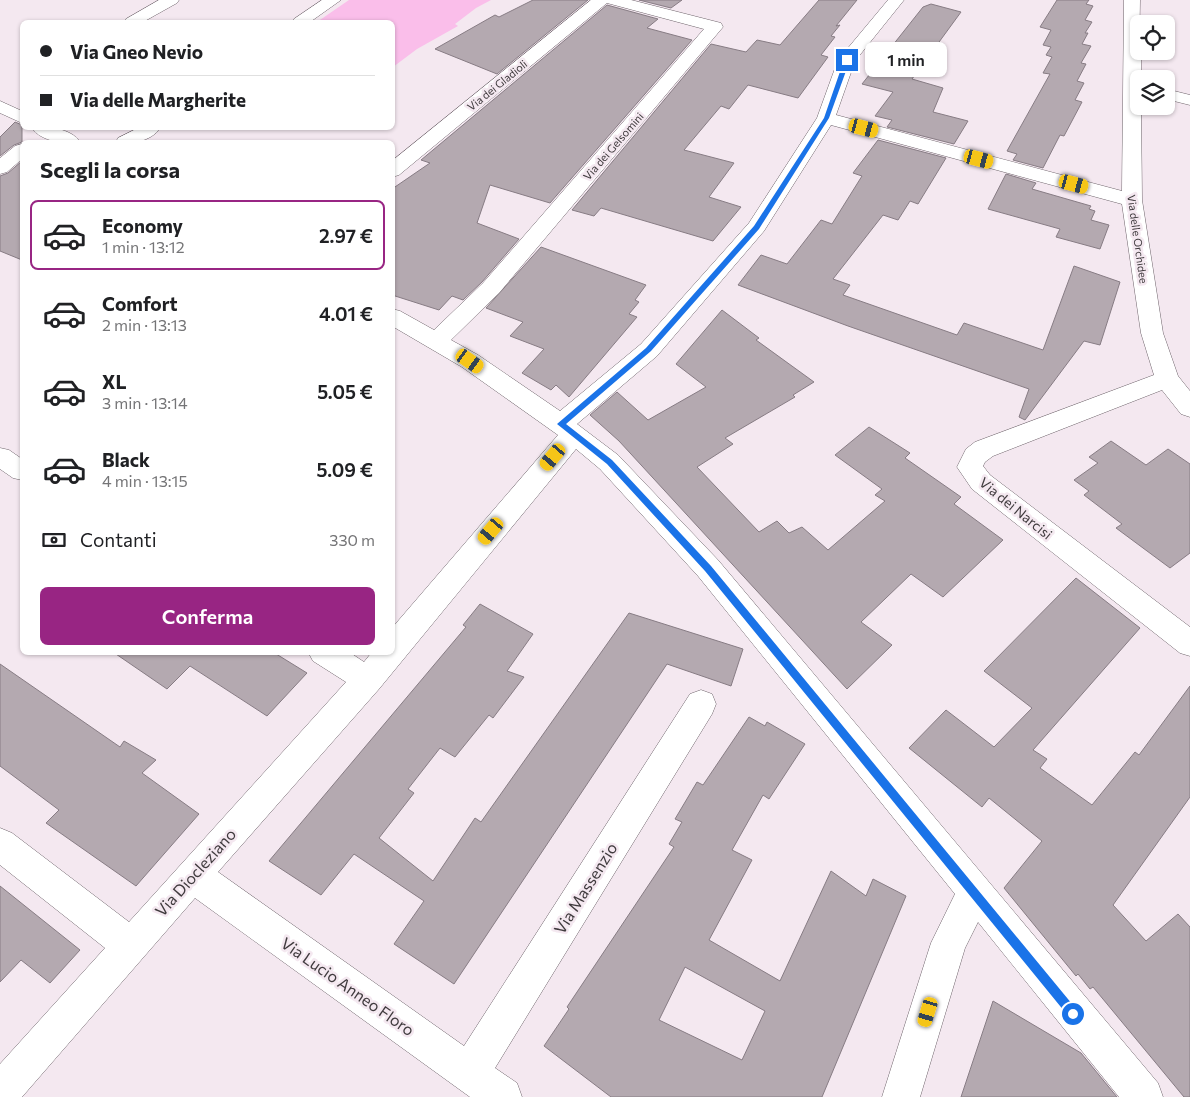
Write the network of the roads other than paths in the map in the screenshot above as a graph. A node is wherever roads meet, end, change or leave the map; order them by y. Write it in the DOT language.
graph roads {
  1 [pos="171,0"];
  2 [pos="333,0"];
  3 [pos="601,0"];
  4 [pos="612,0"];
  5 [pos="896,0"];
  6 [pos="1132,0"];
  7 [pos="136,20"];
  8 [pos="303,20"];
  9 [pos="1135,70"];
  10 [pos="1175,96"];
  11 [pos="1190,100"];
  12 [pos="0,106"];
  13 [pos="1135,115"];
  14 [pos="20,117"];
  15 [pos="826,118"];
  16 [pos="43,130"];
  17 [pos="46,130"];
  18 [pos="147,130"];
  19 [pos="33,140"];
  20 [pos="67,140"];
  21 [pos="130,140"];
  22 [pos="20,152"];
  23 [pos="0,168"];
  24 [pos="395,168"];
  25 [pos="1132,200"];
  26 [pos="395,318"];
  27 [pos="436,341"];
  28 [pos="1167,378"];
  29 [pos="1190,408"];
  30 [pos="567,429"];
  31 [pos="0,457"];
  32 [pos="20,470"];
  33 [pos="1190,644"];
  34 [pos="395,647"];
  35 [pos="328,655"];
  36 [pos="389,655"];
  37 [pos="368,680"];
  38 [pos="700,704"];
  39 [pos="0,844"];
  40 [pos="192,876"];
  41 [pos="974,893"];
  42 [pos="130,945"];
  43 [pos="470,1072"];
  44 [pos="0,1093"];
  45 [pos="504,1097"];
  46 [pos="901,1097"];
  47 [pos="1144,1097"];
  1 -- 7 [label="street"];
  2 -- 8 [label="street"];
  3 -- 24 [label="street, Via dei Gladioli"];
  4 -- 27 [label="street, Via dei Gelsomini"];
  5 -- 15 [label="street, Via Diocleziano"];
  6 -- 9 [label="street, Via delle Orchidee"];
  10 -- 11 [label="street"];
  12 -- 14 [label="street"];
  13 -- 25 [label="street, Via delle Orchidee"];
  15 -- 25 [label="street"];
  15 -- 30 [label="street, Via Diocleziano"];
  16 -- 19 [label="street"];
  17 -- 20 [label="street"];
  18 -- 21 [label="street"];
  22 -- 23 [label="street"];
  25 -- 28 [label="street, Via delle Orchidee"];
  26 -- 27 [label="street"];
  27 -- 30 [label="street"];
  28 -- 29 [label="street, Via delle Orchidee"];
  28 -- 33 [label="street, Via dei Narcisi"];
  30 -- 34 [label="street, Via Diocleziano"];
  30 -- 41 [label="street"];
  31 -- 32 [label="street"];
  35 -- 37 [label="street"];
  36 -- 37 [label="street, Via Diocleziano"];
  37 -- 40 [label="street, Via Diocleziano"];
  38 -- 43 [label="street, Via Massenzio"];
  39 -- 42 [label="street"];
  40 -- 42 [label="street, Via Diocleziano"];
  40 -- 43 [label="street, Via Lucio Anneo Floro"];
  41 -- 46 [label="street"];
  41 -- 47 [label="street"];
  42 -- 44 [label="street, Via Diocleziano"];
  43 -- 45 [label="street, Via Lucio Anneo Floro"];
}
